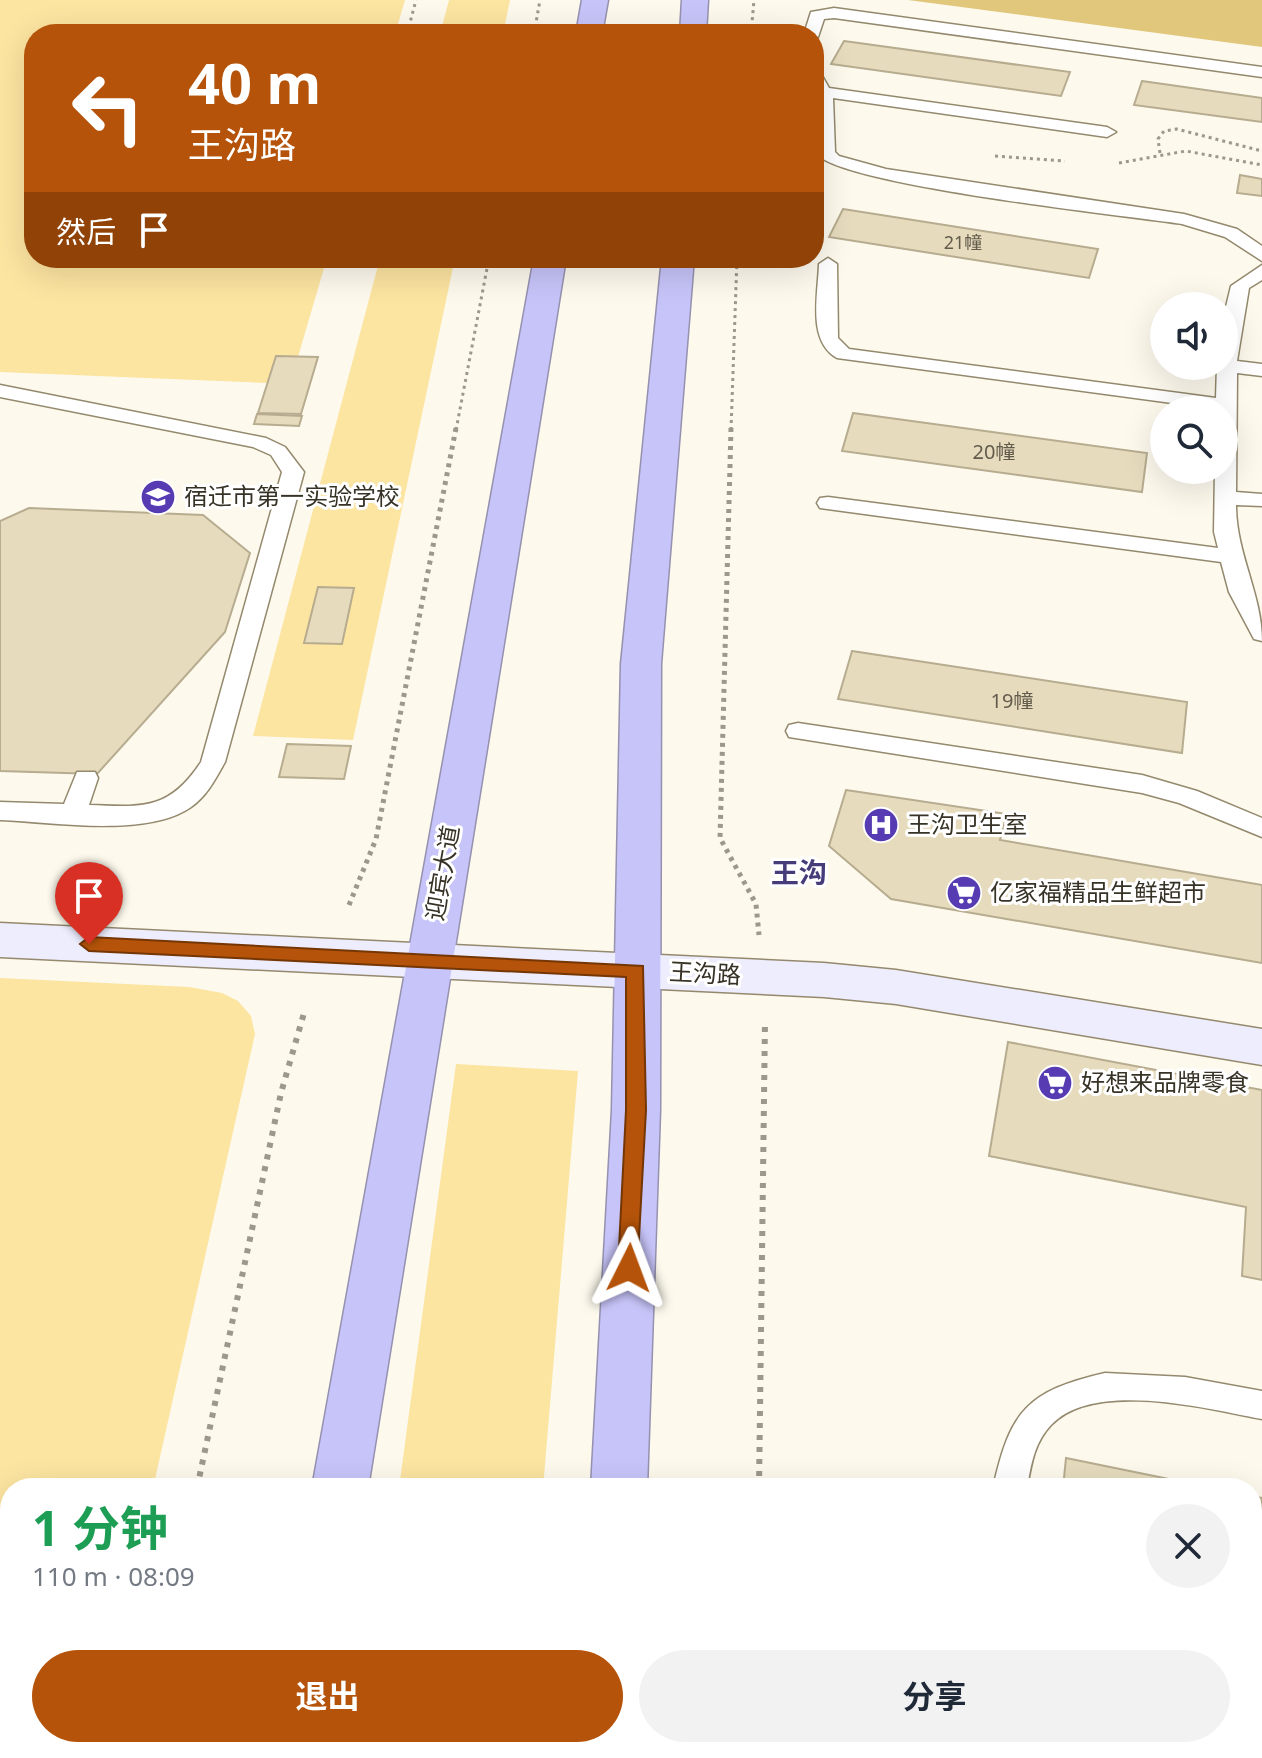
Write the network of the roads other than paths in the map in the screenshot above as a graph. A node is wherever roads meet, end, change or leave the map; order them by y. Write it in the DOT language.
graph roads {
  1 [pos="595,0"];
  2 [pos="695,0"];
  3 [pos="591,24"];
  4 [pos="694,24"];
  5 [pos="815,24"];
  6 [pos="1262,72"];
  7 [pos="824,92"];
  8 [pos="1107,132"];
  9 [pos="1262,255"];
  10 [pos="828,264"];
  11 [pos="548,268"];
  12 [pos="677,268"];
  13 [pos="1262,271"];
  14 [pos="1238,295"];
  15 [pos="1238,367"];
  16 [pos="1262,370"];
  17 [pos="0,391"];
  18 [pos="1159,396"];
  19 [pos="1226,484"];
  20 [pos="1226,498"];
  21 [pos="1262,500"];
  22 [pos="828,503"];
  23 [pos="1232,557"];
  24 [pos="1255,606"];
  25 [pos="1262,634"];
  26 [pos="798,731"];
  27 [pos="86,778"];
  28 [pos="0,811"];
  29 [pos="73,814"];
  30 [pos="1262,828"];
  31 [pos="0,940"];
  32 [pos="428,960"];
  33 [pos="636,971"];
  34 [pos="1262,1047"];
  35 [pos="1262,1405"];
  36 [pos="342,1478"];
  37 [pos="619,1478"];
  38 [pos="1011,1478"];
  1 -- 3 [label="highway"];
  2 -- 4 [label="highway"];
  5 -- 6 [label="lane"];
  7 -- 8 [label="lane"];
  7 -- 9 [label="lane"];
  10 -- 18 [label="lane"];
  11 -- 32 [label="highway, 迎宾大道"];
  12 -- 33 [label="highway"];
  13 -- 14 [label="lane"];
  15 -- 16 [label="lane"];
  17 -- 29 [label="lane"];
  19 -- 20 [label="lane"];
  20 -- 21 [label="lane"];
  20 -- 23 [label="lane"];
  22 -- 23 [label="lane"];
  23 -- 24 [label="lane"];
  24 -- 25 [label="lane"];
  26 -- 30 [label="lane"];
  27 -- 29 [label="lane"];
  28 -- 29 [label="lane"];
  31 -- 32 [label="street, 王沟路"];
  32 -- 33 [label="street, 王沟路"];
  32 -- 36 [label="highway, 迎宾大道"];
  33 -- 34 [label="street, 王沟路"];
  33 -- 37 [label="highway"];
  35 -- 38 [label="lane"];
}
